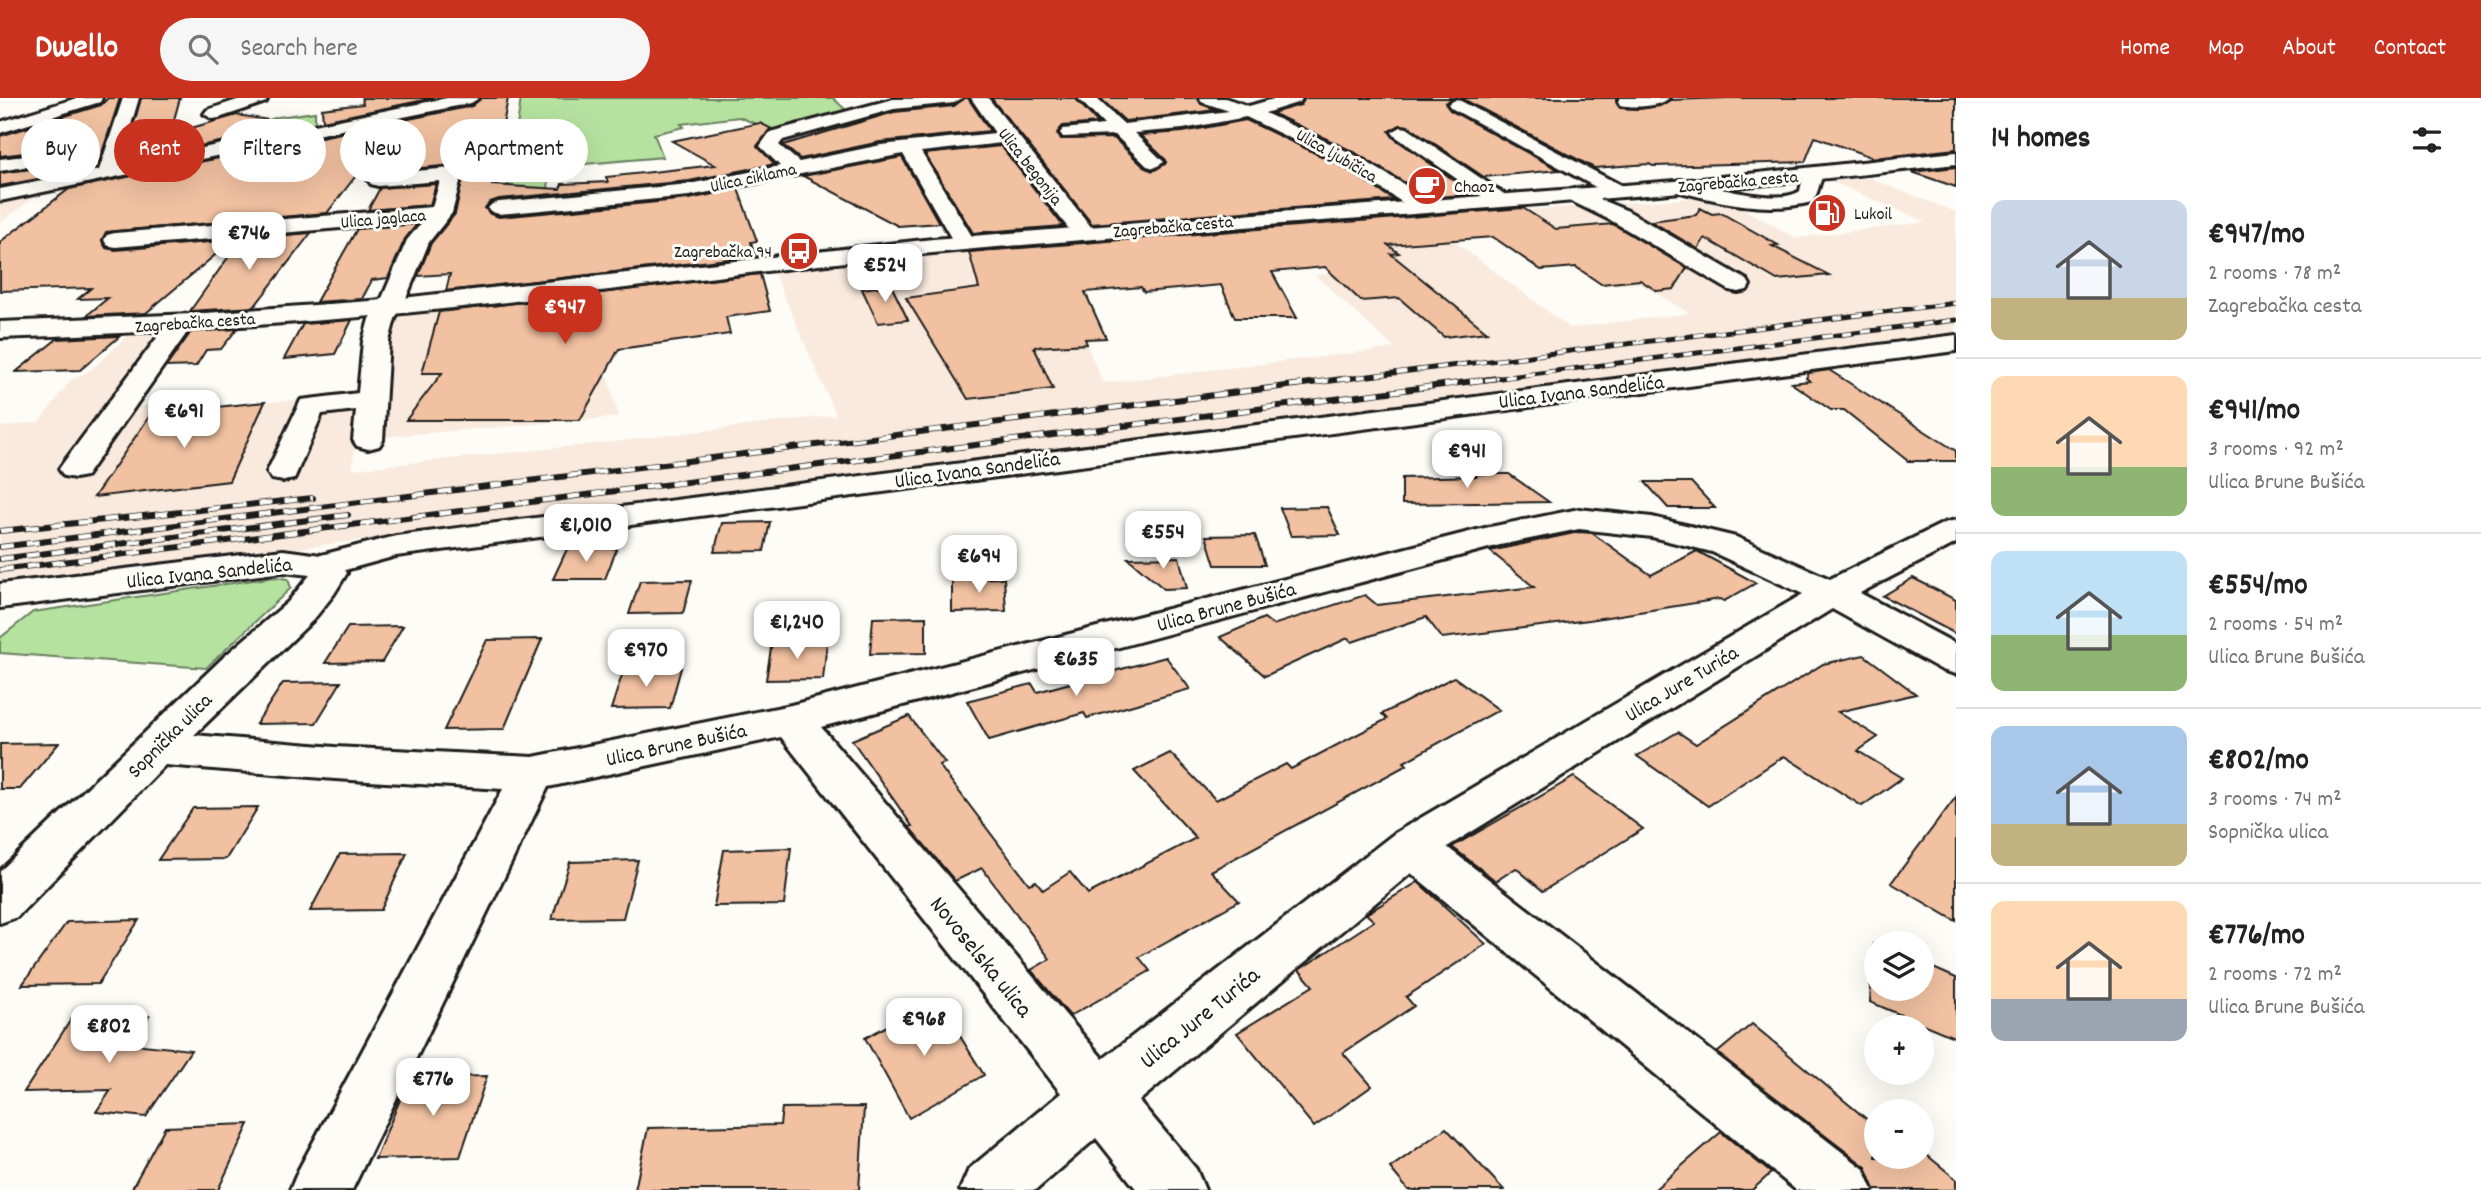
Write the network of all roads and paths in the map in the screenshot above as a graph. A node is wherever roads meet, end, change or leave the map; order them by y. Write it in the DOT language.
graph roads {
  1 [pos="94,98"];
  2 [pos="131,98"];
  3 [pos="260,98"];
  4 [pos="471,98"];
  5 [pos="954,98"];
  6 [pos="979,98"];
  7 [pos="1086,98"];
  8 [pos="1208,98"];
  9 [pos="1294,98"];
  10 [pos="1660,98"];
  11 [pos="1633,100"];
  12 [pos="1457,104"];
  13 [pos="1251,112"];
  14 [pos="213,114"];
  15 [pos="0,128"];
  16 [pos="1119,129"];
  17 [pos="1401,132"];
  18 [pos="1069,133"];
  19 [pos="1007,137"];
  20 [pos="908,147"];
  21 [pos="1956,158"];
  22 [pos="21,162"];
  23 [pos="1154,162"];
  24 [pos="0,165"];
  25 [pos="794,168"];
  26 [pos="107,174"];
  27 [pos="426,176"];
  28 [pos="1617,191"];
  29 [pos="1581,194"];
  30 [pos="0,195"];
  31 [pos="1500,200"];
  32 [pos="1423,206"];
  33 [pos="499,208"];
  34 [pos="441,213"];
  35 [pos="1084,233"];
  36 [pos="115,240"];
  37 [pos="965,243"];
  38 [pos="1738,285"];
  39 [pos="390,306"];
  40 [pos="180,324"];
  41 [pos="0,330"];
  42 [pos="1956,343"];
  43 [pos="373,400"];
  44 [pos="368,440"];
  45 [pos="75,469"];
  46 [pos="283,472"];
  47 [pos="1956,530"];
  48 [pos="324,566"];
  49 [pos="42,591"];
  50 [pos="1831,593"];
  51 [pos="0,596"];
  52 [pos="0,624"];
  53 [pos="1956,662"];
  54 [pos="791,720"];
  55 [pos="155,748"];
  56 [pos="533,774"];
  57 [pos="1410,846"];
  58 [pos="0,902"];
  59 [pos="1098,1099"];
  60 [pos="320,1190"];
  61 [pos="990,1190"];
  62 [pos="1175,1190"];
  63 [pos="1843,1190"];
  1 -- 15 [label="street"];
  2 -- 26 [label="street"];
  3 -- 14 [label="street"];
  4 -- 26 [label="street"];
  5 -- 25 [label="street"];
  6 -- 19 [label="street, Ulica begonija"];
  7 -- 16 [label="street"];
  8 -- 13 [label="street, Ulica ljubičica"];
  9 -- 13 [label="street"];
  10 -- 11 [label="street"];
  12 -- 28 [label="street"];
  13 -- 16 [label="street"];
  13 -- 32 [label="street, Ulica ljubičica"];
  16 -- 18 [label="street"];
  16 -- 23 [label="street"];
  17 -- 31 [label="street"];
  19 -- 20 [label="street, Ulica ciklama"];
  19 -- 35 [label="street, Ulica begonija"];
  20 -- 25 [label="street, Ulica ciklama"];
  20 -- 37 [label="street"];
  21 -- 28 [label="street, Zagrebačka cesta"];
  22 -- 24 [label="street"];
  25 -- 33 [label="street, Ulica ciklama"];
  26 -- 30 [label="street"];
  27 -- 34 [label="street, Ulica jaglaca"];
  28 -- 29 [label="street, Zagrebačka cesta"];
  29 -- 31 [label="street, Zagrebačka cesta"];
  29 -- 38 [label="street"];
  31 -- 32 [label="street, Zagrebačka cesta"];
  32 -- 35 [label="street, Zagrebačka cesta"];
  34 -- 36 [label="street, Ulica jaglaca"];
  34 -- 39 [label="street, Ulica jaglaca"];
  35 -- 37 [label="street, Zagrebačka cesta"];
  37 -- 39 [label="street, Zagrebačka cesta"];
  39 -- 40 [label="street, Zagrebačka cesta"];
  39 -- 43 [label="street"];
  40 -- 41 [label="street, Zagrebačka cesta"];
  40 -- 45 [label="street"];
  42 -- 48 [label="street, Ulica Ivana Sandelića"];
  43 -- 44 [label="street"];
  43 -- 46 [label="street"];
  47 -- 50 [label="street, Ulica Jure Turića"];
  48 -- 49 [label="street, Ulica Ivana Sandelića"];
  48 -- 55 [label="street, Sopnička ulica"];
  49 -- 51 [label="street, Ulica Ivana Sandelića"];
  49 -- 52 [label="street"];
  50 -- 53 [label="street, Ulica Brune Bušića"];
  50 -- 54 [label="street, Ulica Brune Bušića"];
  50 -- 57 [label="street, Ulica Jure Turića"];
  54 -- 56 [label="street, Ulica Brune Bušića"];
  54 -- 59 [label="street, Novoselska ulica"];
  55 -- 56 [label="street, Ulica Brune Bušića"];
  55 -- 58 [label="street, Sopnička ulica"];
  56 -- 60 [label="street"];
  57 -- 59 [label="street, Ulica Jure Turića"];
  57 -- 63 [label="street"];
  59 -- 61 [label="street, Ulica Jure Turića"];
  59 -- 62 [label="street, Novoselska ulica"];
}
